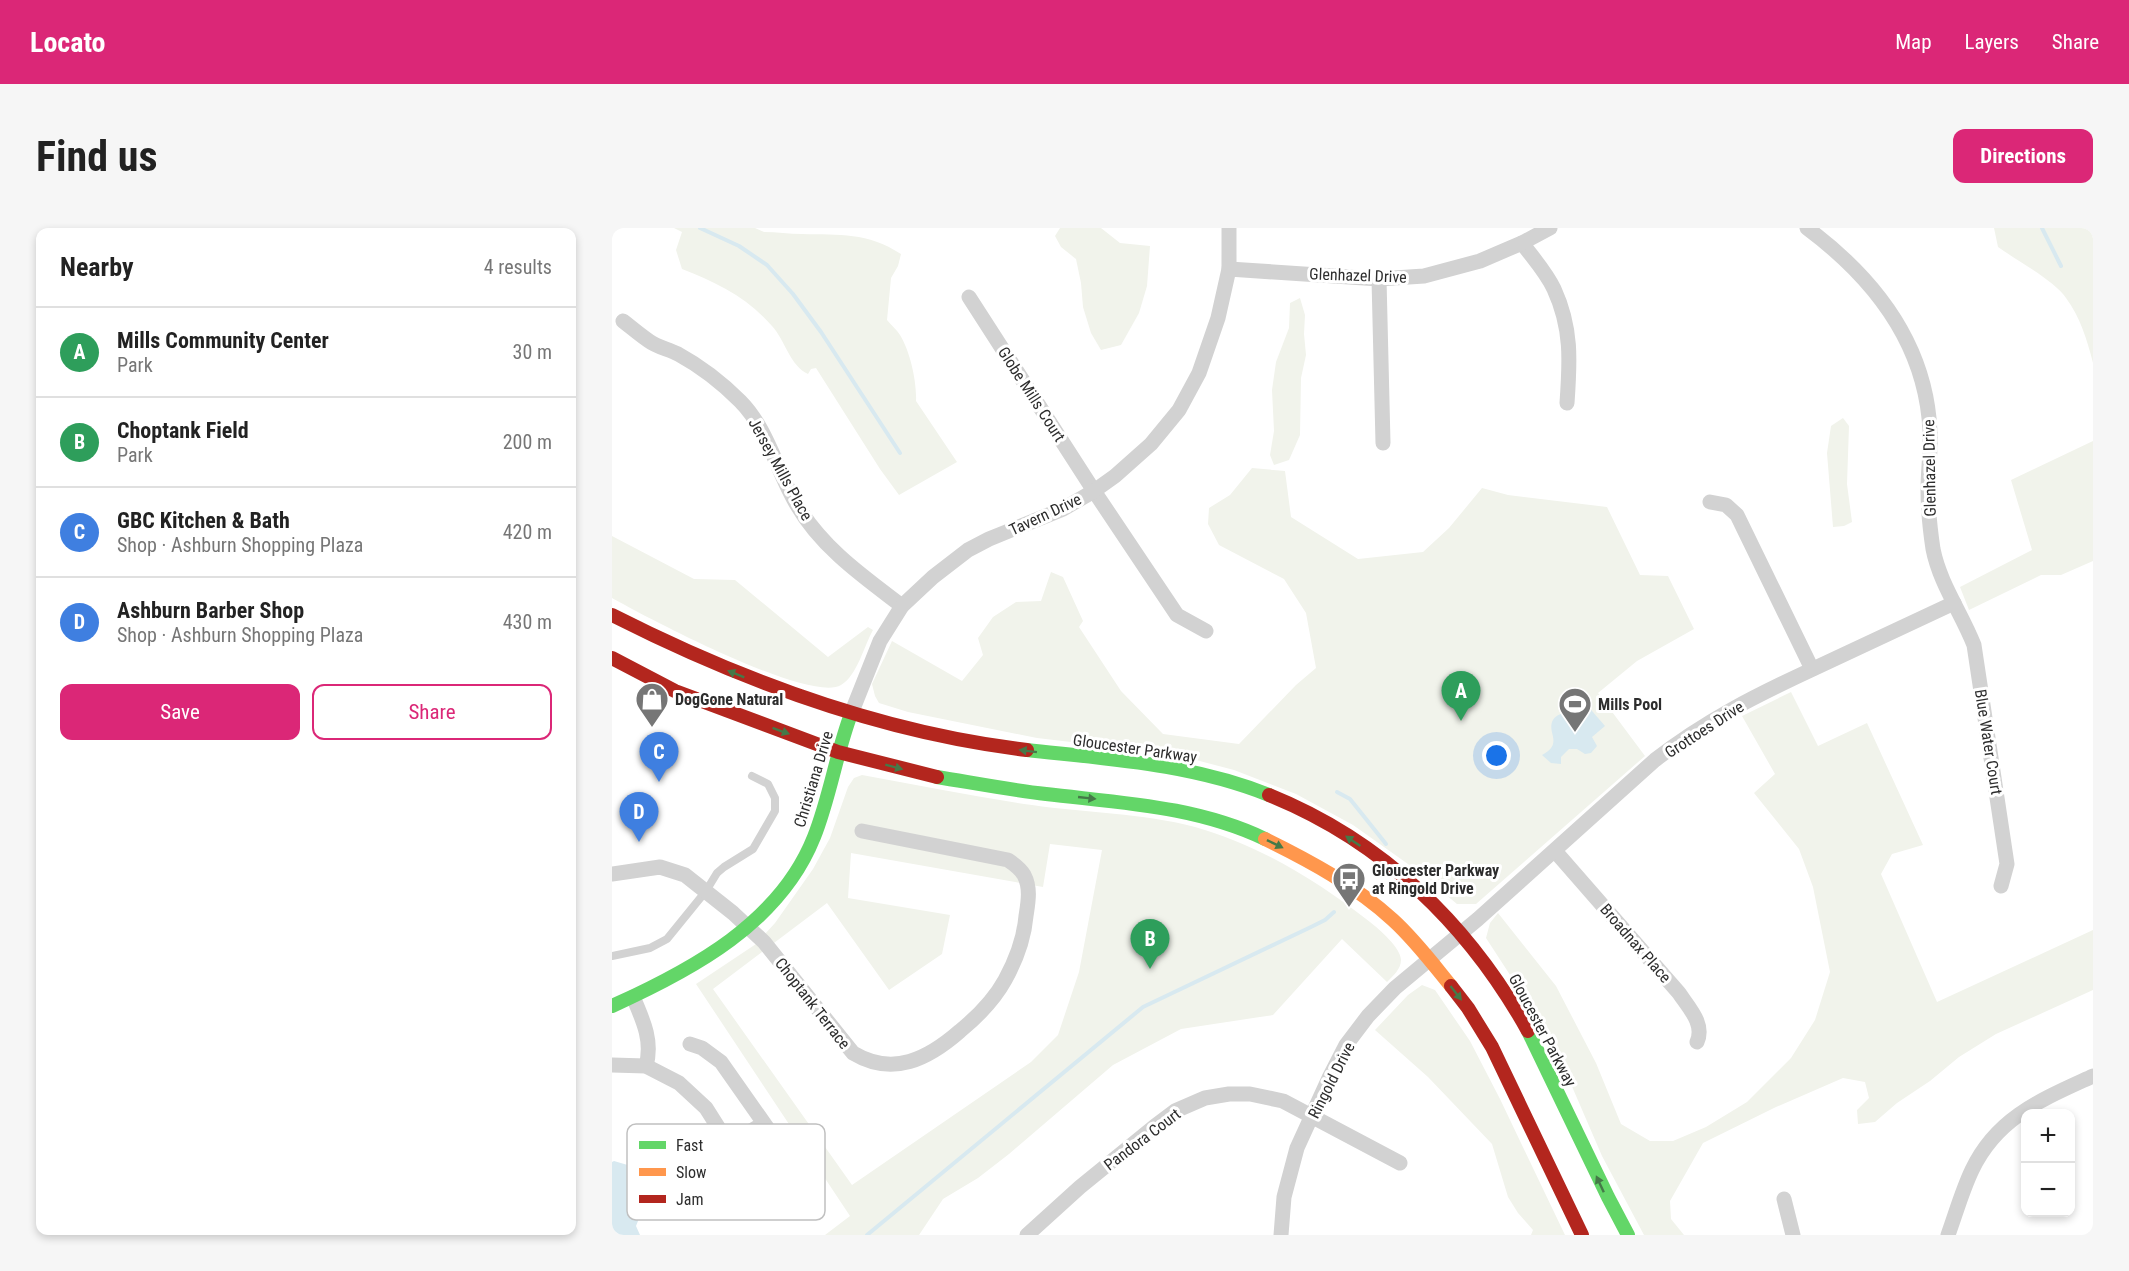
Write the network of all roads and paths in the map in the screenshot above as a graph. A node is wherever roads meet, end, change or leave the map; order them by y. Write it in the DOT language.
graph roads {
  1 [pos="1228,228"];
  2 [pos="1550,228"];
  3 [pos="1807,228"];
  4 [pos="1522,243"];
  5 [pos="1229,269"];
  6 [pos="1379,279"];
  7 [pos="969,297"];
  8 [pos="623,321"];
  9 [pos="1567,403"];
  10 [pos="1383,443"];
  11 [pos="1094,491"];
  12 [pos="1710,502"];
  13 [pos="1954,603"];
  14 [pos="902,606"];
  15 [pos="612,615"];
  16 [pos="1206,631"];
  17 [pos="612,658"];
  18 [pos="1812,669"];
  19 [pos="851,714"];
  20 [pos="838,752"];
  21 [pos="752,776"];
  22 [pos="862,831"];
  23 [pos="1555,851"];
  24 [pos="612,874"];
  25 [pos="2001,886"];
  26 [pos="706,891"];
  27 [pos="748,927"];
  28 [pos="1462,932"];
  29 [pos="612,956"];
  30 [pos="1430,959"];
  31 [pos="633,997"];
  32 [pos="612,1005"];
  33 [pos="1697,1042"];
  34 [pos="690,1044"];
  35 [pos="612,1065"];
  36 [pos="646,1066"];
  37 [pos="2093,1076"];
  38 [pos="1312,1115"];
  39 [pos="764,1123"];
  40 [pos="716,1124"];
  41 [pos="1400,1163"];
  42 [pos="1784,1199"];
  43 [pos="1027,1235"];
  44 [pos="1281,1235"];
  45 [pos="1582,1235"];
  46 [pos="1628,1235"];
  47 [pos="1793,1235"];
  48 [pos="1948,1235"];
  1 -- 5 [label="street, Tavern Drive"];
  2 -- 4 [label="street, Glenhazel Drive"];
  3 -- 13 [label="street, Glenhazel Drive"];
  4 -- 6 [label="street, Glenhazel Drive"];
  4 -- 9 [label="street"];
  5 -- 6 [label="street, Glenhazel Drive"];
  5 -- 11 [label="street, Tavern Drive"];
  6 -- 10 [label="street"];
  7 -- 11 [label="street, Globe Mills Court"];
  8 -- 14 [label="street, Jersey Mills Place"];
  11 -- 14 [label="street, Tavern Drive"];
  11 -- 16 [label="street, Globe Mills Court"];
  12 -- 18 [label="street"];
  13 -- 18 [label="street, Grottoes Drive"];
  13 -- 25 [label="street, Blue Water Court"];
  14 -- 19 [label="street, Tavern Drive"];
  19 -- 15 [label="main road, Gloucester Parkway, one-way"];
  17 -- 20 [label="main road, one-way"];
  18 -- 23 [label="street, Grottoes Drive"];
  19 -- 20 [label="main road, Christiana Drive"];
  28 -- 19 [label="main road, Gloucester Parkway, one-way"];
  20 -- 27 [label="main road, Christiana Drive"];
  20 -- 30 [label="main road, one-way"];
  21 -- 26 [label="lane"];
  22 -- 27 [label="street, Choptank Terrace"];
  23 -- 28 [label="street, Grottoes Drive"];
  23 -- 33 [label="street, Broadnax Place"];
  24 -- 26 [label="street, Choptank Terrace"];
  26 -- 27 [label="street, Choptank Terrace"];
  26 -- 29 [label="lane"];
  27 -- 31 [label="main road, Christiana Drive"];
  28 -- 30 [label="street, Ringold Drive"];
  46 -- 28 [label="main road, Gloucester Parkway, one-way"];
  30 -- 38 [label="street, Ringold Drive"];
  30 -- 45 [label="main road, one-way"];
  31 -- 32 [label="main road, Christiana Drive"];
  31 -- 36 [label="street"];
  34 -- 39 [label="street"];
  35 -- 36 [label="street"];
  36 -- 40 [label="street"];
  37 -- 48 [label="street"];
  38 -- 41 [label="street, Pandora Court"];
  38 -- 43 [label="street, Pandora Court"];
  38 -- 44 [label="street, Ringold Drive"];
  42 -- 47 [label="street"];
}
